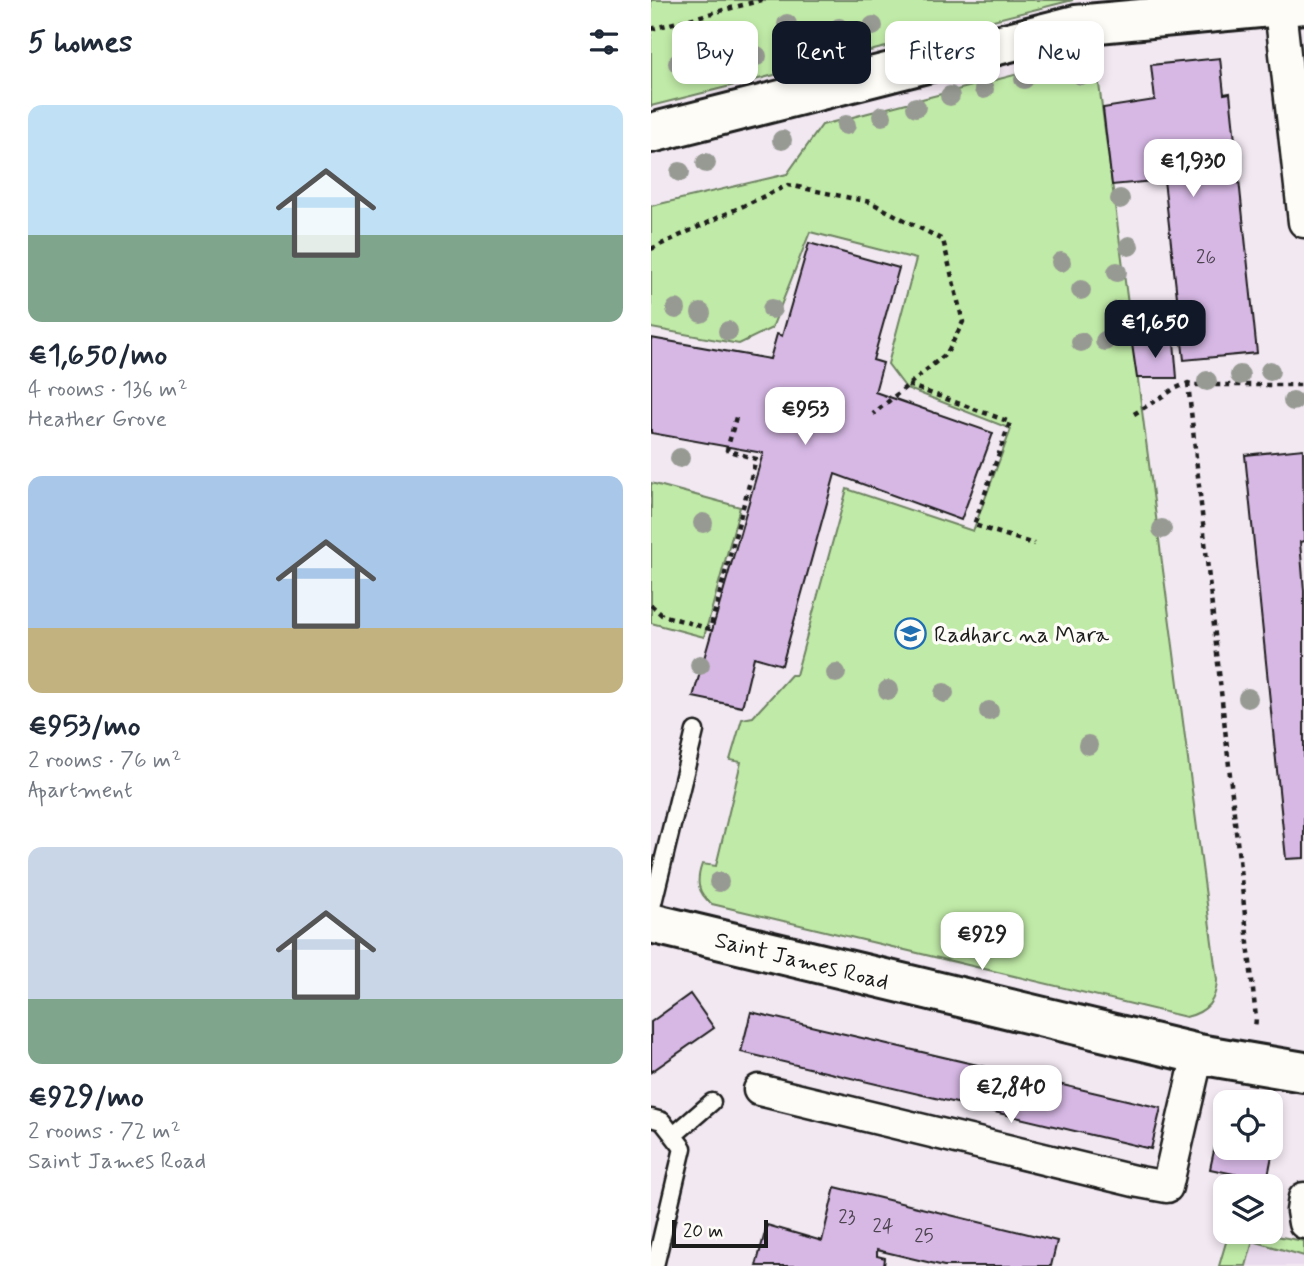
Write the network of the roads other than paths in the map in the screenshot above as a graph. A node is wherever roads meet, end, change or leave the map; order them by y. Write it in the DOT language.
graph roads {
  1 [pos="1288,3"];
  2 [pos="651,133"];
  3 [pos="1304,222"];
  4 [pos="695,731"];
  5 [pos="651,911"];
  6 [pos="651,923"];
  7 [pos="1198,1054"];
  8 [pos="1304,1072"];
  9 [pos="759,1090"];
  10 [pos="712,1102"];
  11 [pos="651,1118"];
  12 [pos="674,1135"];
  13 [pos="1304,1198"];
  14 [pos="1304,1223"];
  15 [pos="655,1266"];
  1 -- 2 [label="street"];
  1 -- 3 [label="street"];
  4 -- 5 [label="lane"];
  6 -- 7 [label="street, Saint James Road"];
  7 -- 8 [label="street, Saint James Road"];
  7 -- 9 [label="street"];
  10 -- 12 [label="lane"];
  11 -- 12 [label="lane"];
  12 -- 15 [label="lane"];
  13 -- 14 [label="street"];
}
